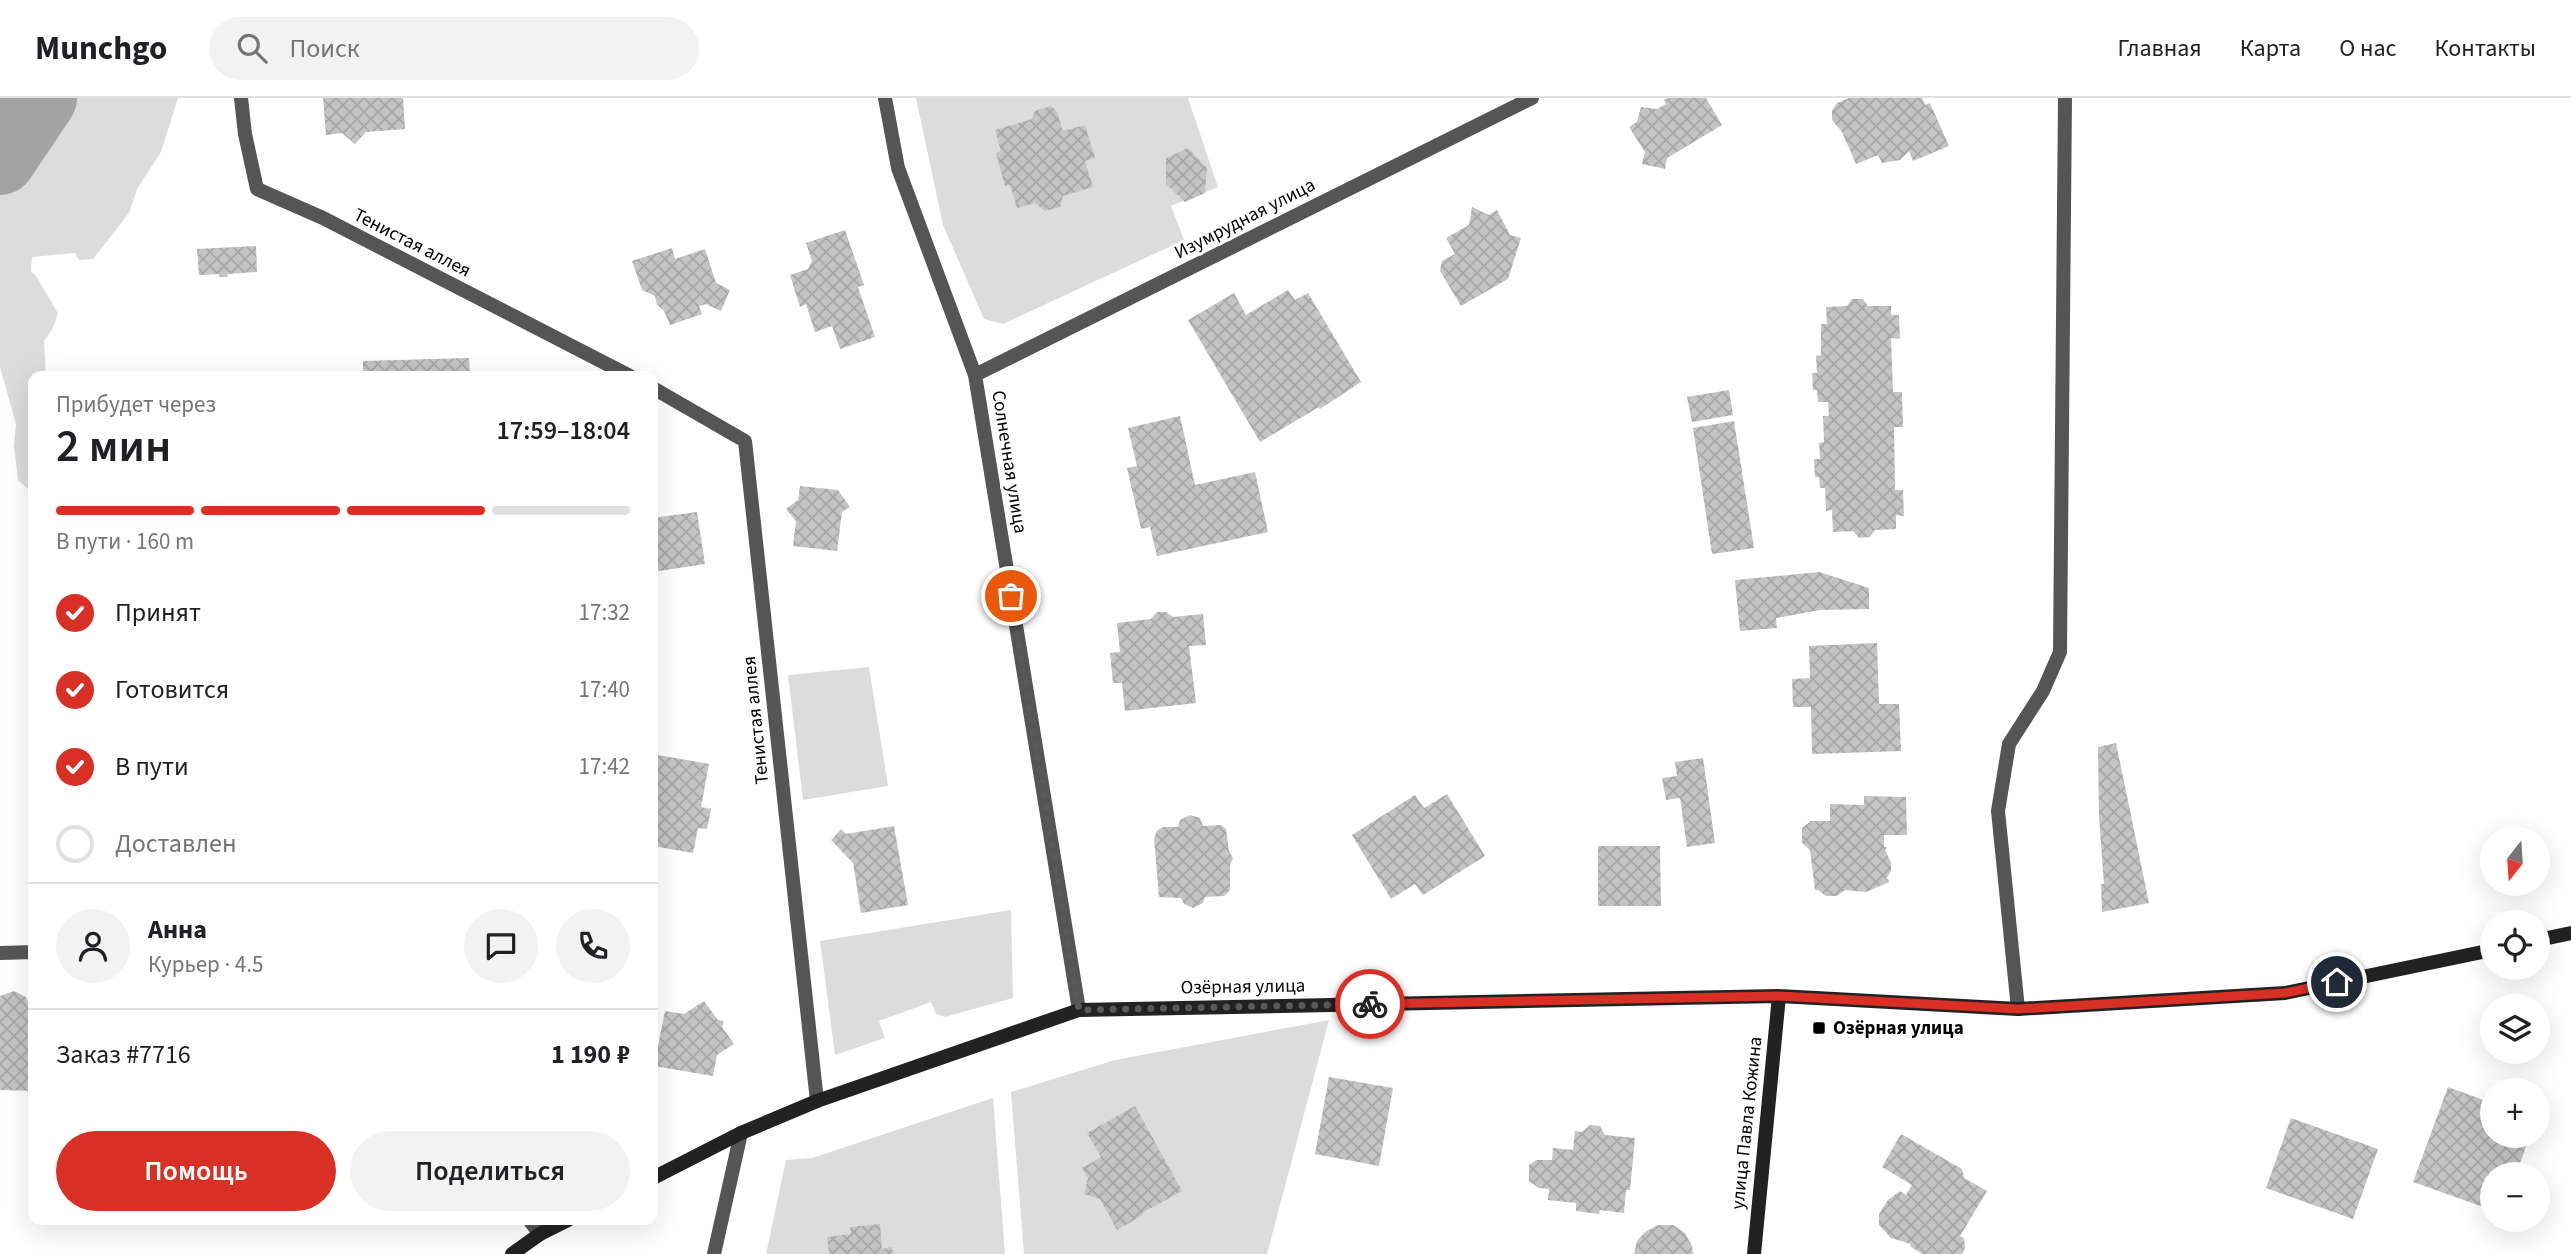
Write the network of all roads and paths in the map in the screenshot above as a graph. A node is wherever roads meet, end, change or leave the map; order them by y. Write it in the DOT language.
graph roads {
  1 [pos="241,98"];
  2 [pos="885,98"];
  3 [pos="2065,98"];
  4 [pos="1522,100"];
  5 [pos="620,371"];
  6 [pos="975,375"];
  7 [pos="658,391"];
  8 [pos="2571,933"];
  9 [pos="2550,937"];
  10 [pos="28,952"];
  11 [pos="2480,952"];
  12 [pos="0,953"];
  13 [pos="1779,996"];
  14 [pos="2018,1009"];
  15 [pos="1079,1010"];
  16 [pos="817,1101"];
  17 [pos="741,1133"];
  18 [pos="658,1175"];
  19 [pos="533,1225"];
  20 [pos="558,1225"];
  21 [pos="540,1234"];
  22 [pos="512,1254"];
  23 [pos="714,1254"];
  24 [pos="1754,1254"];
  1 -- 5 [label="street, Тенистая аллея"];
  2 -- 6 [label="street, Солнечная улица"];
  3 -- 14 [label="street"];
  4 -- 6 [label="street, Изумрудная улица"];
  6 -- 15 [label="street, Солнечная улица"];
  7 -- 16 [label="street, Тенистая аллея"];
  8 -- 9 [label="street"];
  10 -- 12 [label="street"];
  11 -- 14 [label="street, Озёрная улица"];
  13 -- 14 [label="street, Озёрная улица"];
  13 -- 15 [label="street, Озёрная улица"];
  13 -- 24 [label="street, улица Павла Кожина"];
  15 -- 16 [label="street, Озёрная улица"];
  16 -- 17 [label="street, Озёрная улица"];
  17 -- 18 [label="street, Озёрная улица"];
  17 -- 23 [label="street"];
  19 -- 21 [label="street"];
  20 -- 21 [label="street"];
  21 -- 22 [label="street"];
}
